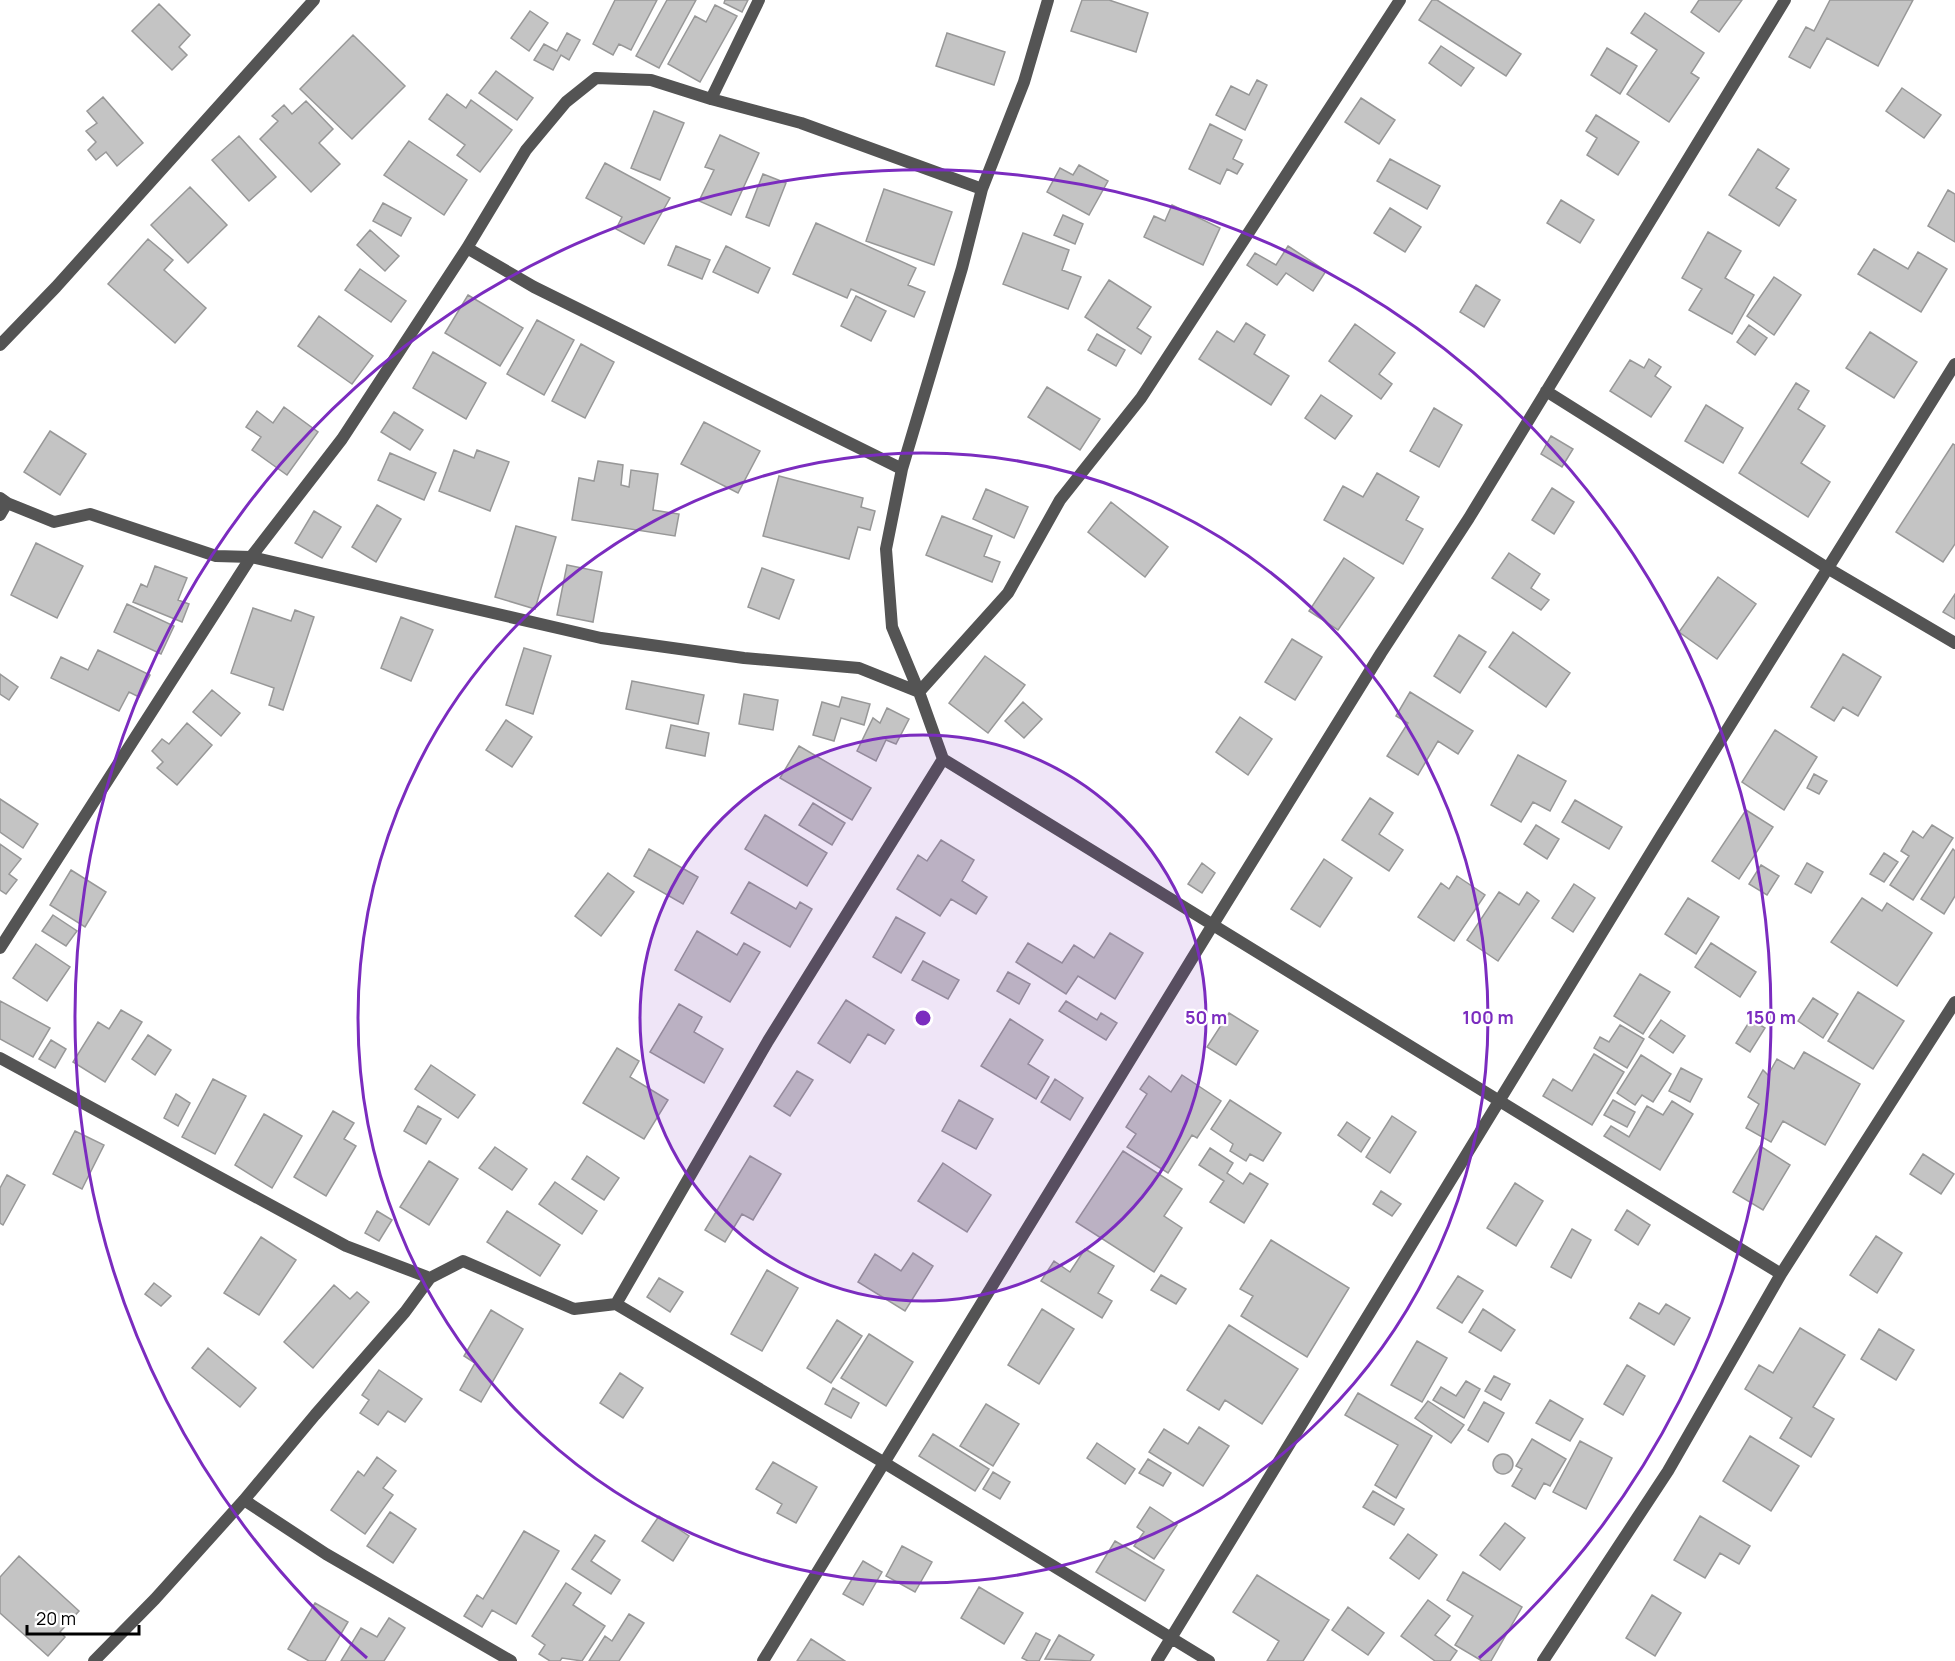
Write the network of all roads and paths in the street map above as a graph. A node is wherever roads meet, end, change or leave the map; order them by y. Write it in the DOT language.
graph roads {
  1 [pos="314,0"];
  2 [pos="759,0"];
  3 [pos="1048,0"];
  4 [pos="1400,0"];
  5 [pos="1785,0"];
  6 [pos="711,99"];
  7 [pos="982,189"];
  8 [pos="467,248"];
  9 [pos="0,345"];
  10 [pos="1955,364"];
  11 [pos="1546,391"];
  12 [pos="902,469"];
  13 [pos="3,501"];
  14 [pos="0,515"];
  15 [pos="251,557"];
  16 [pos="1829,569"];
  17 [pos="1955,643"];
  18 [pos="919,693"];
  19 [pos="943,759"];
  20 [pos="1212,926"];
  21 [pos="0,948"];
  22 [pos="1955,1002"];
  23 [pos="0,1058"];
  24 [pos="1500,1101"];
  25 [pos="1781,1274"];
  26 [pos="430,1278"];
  27 [pos="616,1304"];
  28 [pos="883,1462"];
  29 [pos="244,1500"];
  30 [pos="1172,1636"];
  31 [pos="94,1661"];
  32 [pos="511,1661"];
  33 [pos="763,1661"];
  34 [pos="1157,1661"];
  35 [pos="1209,1661"];
  36 [pos="1542,1661"];
  1 -- 9 [label="street"];
  2 -- 6 [label="street"];
  3 -- 7 [label="street"];
  4 -- 18 [label="street"];
  5 -- 11 [label="street"];
  6 -- 7 [label="street"];
  6 -- 8 [label="street"];
  7 -- 12 [label="street"];
  8 -- 12 [label="street"];
  8 -- 15 [label="street"];
  10 -- 16 [label="street"];
  11 -- 16 [label="street"];
  11 -- 20 [label="street"];
  12 -- 18 [label="street"];
  13 -- 14 [label="street"];
  13 -- 15 [label="street"];
  15 -- 18 [label="street"];
  15 -- 21 [label="street"];
  16 -- 17 [label="street"];
  16 -- 24 [label="street"];
  18 -- 19 [label="street"];
  19 -- 20 [label="street"];
  19 -- 27 [label="street"];
  20 -- 24 [label="street"];
  20 -- 28 [label="street"];
  22 -- 25 [label="street"];
  23 -- 26 [label="street"];
  24 -- 25 [label="street"];
  24 -- 30 [label="street"];
  25 -- 36 [label="street"];
  26 -- 27 [label="street"];
  26 -- 29 [label="street"];
  27 -- 28 [label="street"];
  28 -- 30 [label="street"];
  28 -- 33 [label="street"];
  29 -- 31 [label="street"];
  29 -- 32 [label="street"];
  30 -- 34 [label="street"];
  30 -- 35 [label="street"];
}
